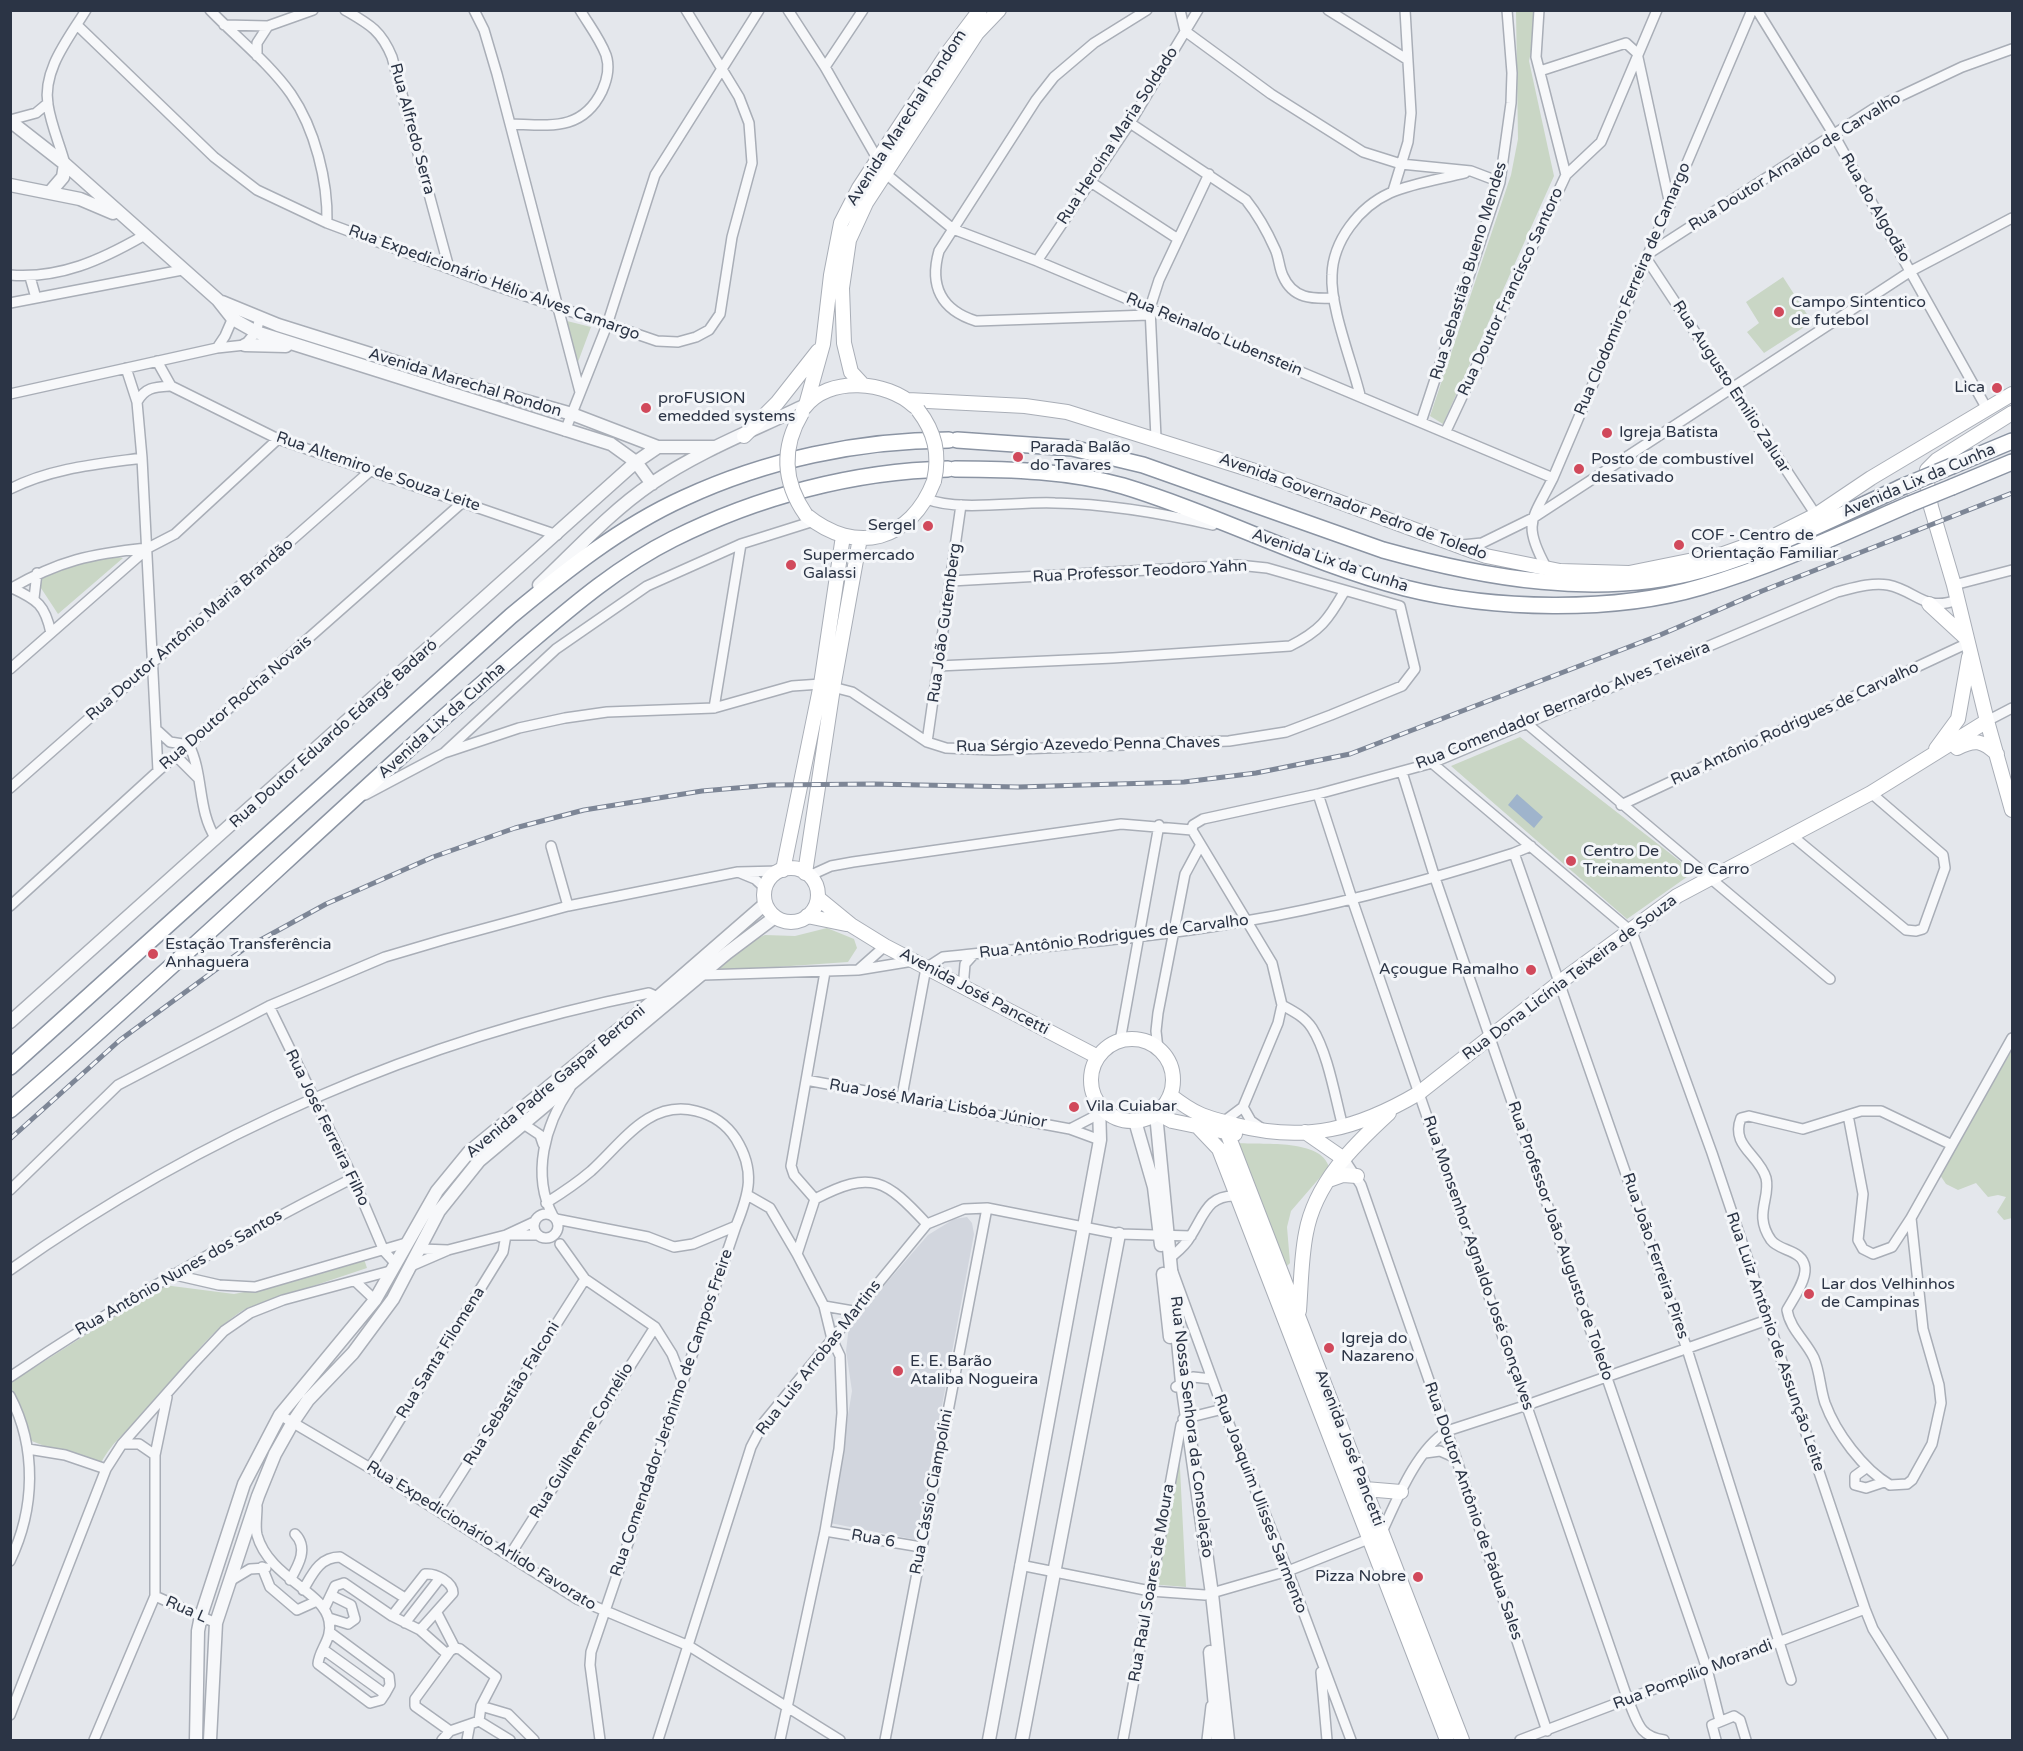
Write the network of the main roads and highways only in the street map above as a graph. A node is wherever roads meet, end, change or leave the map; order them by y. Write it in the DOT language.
graph roads {
  1 [pos="980,10"];
  2 [pos="999,10"];
  3 [pos="823,344"];
  4 [pos="863,385"];
  5 [pos="2013,394"];
  6 [pos="2013,402"];
  7 [pos="913,405"];
  8 [pos="804,409"];
  9 [pos="2013,413"];
  10 [pos="1975,434"];
  11 [pos="744,436"];
  12 [pos="2013,441"];
  13 [pos="2013,462"];
  14 [pos="1776,535"];
  15 [pos="843,536"];
  16 [pos="860,538"];
  17 [pos="1741,557"];
  18 [pos="1723,563"];
  19 [pos="1629,573"];
  20 [pos="1929,604"];
  21 [pos="1968,645"];
  22 [pos="827,686"];
  23 [pos="1987,722"];
  24 [pos="1998,755"];
  25 [pos="1924,760"];
  26 [pos="2013,810"];
  27 [pos="782,871"];
  28 [pos="807,875"];
  29 [pos="818,898"];
  30 [pos="807,916"];
  31 [pos="851,925"];
  32 [pos="1098,1057"];
  33 [pos="10,1067"];
  34 [pos="1170,1095"];
  35 [pos="1395,1107"];
  36 [pos="10,1110"];
  37 [pos="1156,1113"];
  38 [pos="1225,1127"];
  39 [pos="1199,1128"];
  40 [pos="1305,1132"];
  41 [pos="1344,1159"];
  42 [pos="1357,1176"];
  43 [pos="1329,1180"];
  44 [pos="1299,1316"];
  45 [pos="1365,1489"];
  46 [pos="1401,1492"];
  47 [pos="1375,1536"];
  48 [pos="1447,1740"];
  49 [pos="1462,1740"];
  1 -- 3 [label="main road, Avenida Marechal Rondom"];
  2 -- 4 [label="main road"];
  3 -- 8 [label="main road, Avenida Marechal Rondom"];
  3 -- 11 [label="main road"];
  4 -- 7 [label="main road"];
  4 -- 8 [label="main road"];
  5 -- 14 [label="main road, Avenida Governador Pedro de Toledo"];
  6 -- 10 [label="main road"];
  7 -- 16 [label="main road, bridge"];
  7 -- 19 [label="main road, Avenida Governador Pedro de Toledo"];
  8 -- 15 [label="main road, bridge"];
  9 -- 10 [label="main road"];
  10 -- 21 [label="main road"];
  12 -- 17 [label="highway, Avenida Lix da Cunha, bridge"];
  13 -- 36 [label="highway, Avenida Lix da Cunha, bridge"];
  14 -- 17 [label="highway"];
  14 -- 19 [label="main road, Avenida Governador Pedro de Toledo"];
  15 -- 16 [label="main road"];
  15 -- 22 [label="main road"];
  16 -- 22 [label="main road"];
  17 -- 18 [label="highway, Avenida Lix da Cunha"];
  18 -- 19 [label="highway"];
  18 -- 33 [label="highway, Avenida Lix da Cunha"];
  20 -- 21 [label="main road"];
  21 -- 23 [label="main road"];
  21 -- 25 [label="main road"];
  22 -- 27 [label="main road"];
  22 -- 28 [label="main road"];
  23 -- 24 [label="main road"];
  23 -- 25 [label="main road, Rua Dona Licínia Teixeira de Souza"];
  24 -- 25 [label="main road"];
  24 -- 26 [label="main road"];
  25 -- 35 [label="main road, Rua Dona Licínia Teixeira de Souza"];
  27 -- 28 [label="main road"];
  27 -- 30 [label="main road"];
  28 -- 29 [label="main road"];
  29 -- 30 [label="main road"];
  29 -- 31 [label="main road, Avenida José Pancetti"];
  30 -- 31 [label="main road, Avenida José Pancetti"];
  31 -- 32 [label="main road, Avenida José Pancetti"];
  32 -- 34 [label="main road"];
  32 -- 37 [label="main road"];
  34 -- 37 [label="main road"];
  34 -- 38 [label="main road"];
  35 -- 40 [label="main road, Rua Dona Licínia Teixeira de Souza"];
  35 -- 41 [label="main road"];
  37 -- 39 [label="main road"];
  38 -- 39 [label="main road"];
  38 -- 40 [label="main road, Rua Dona Licínia Teixeira de Souza"];
  38 -- 44 [label="main road, Avenida José Pancetti"];
  39 -- 47 [label="main road, Avenida José Pancetti"];
  40 -- 41 [label="main road"];
  41 -- 43 [label="main road"];
  42 -- 43 [label="main road"];
  43 -- 44 [label="main road"];
  44 -- 45 [label="main road, Avenida José Pancetti"];
  45 -- 46 [label="main road"];
  45 -- 47 [label="main road, Avenida José Pancetti"];
  47 -- 48 [label="main road, Avenida José Pancetti"];
  47 -- 49 [label="main road, Avenida José Pancetti"];
}
